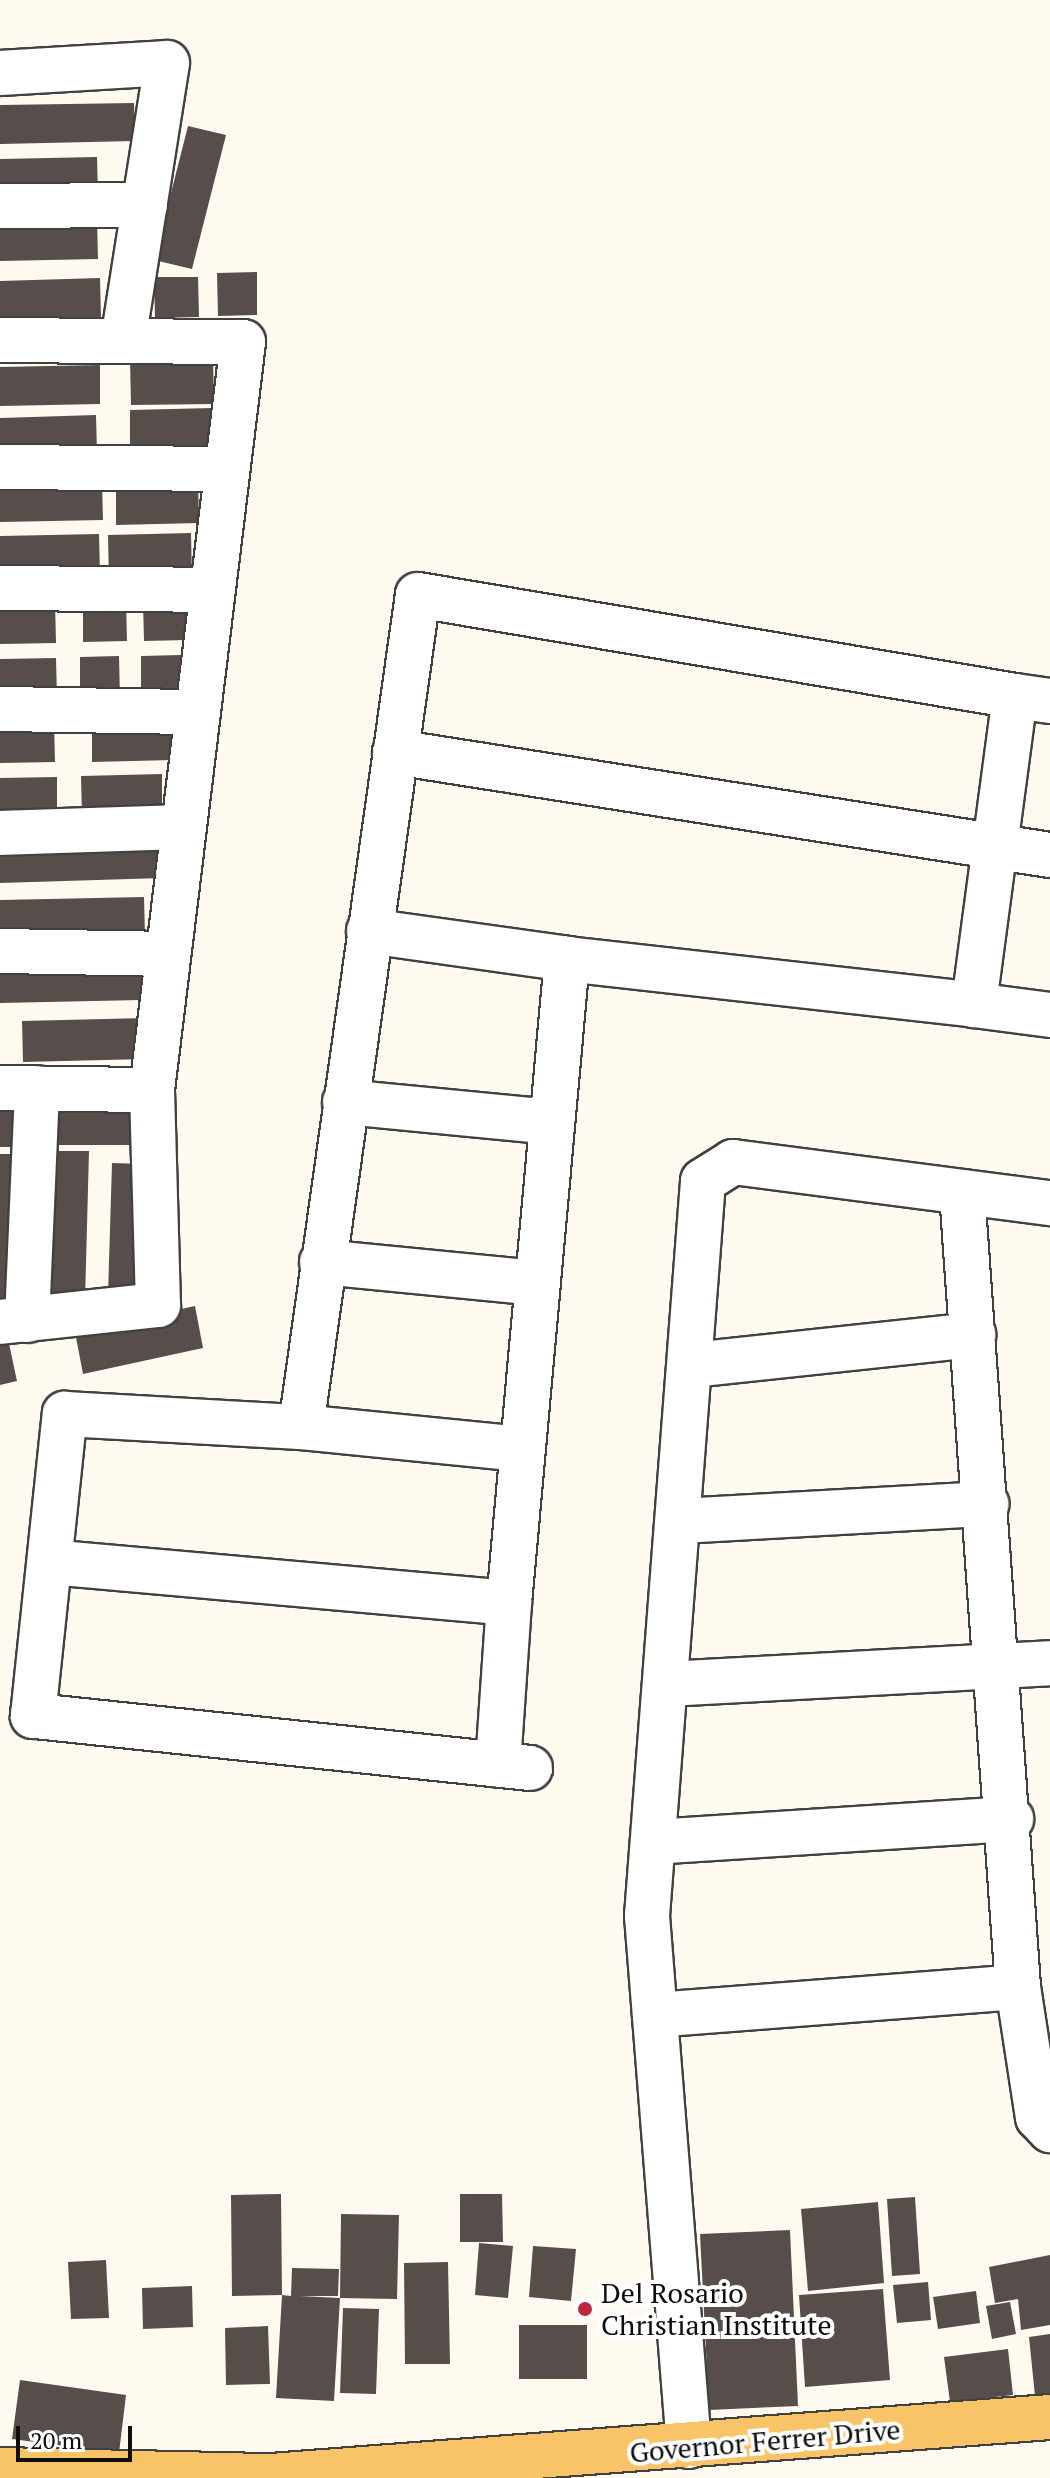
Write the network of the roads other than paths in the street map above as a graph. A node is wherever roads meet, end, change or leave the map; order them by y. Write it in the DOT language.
graph roads {
  1 [pos="0,73"];
  2 [pos="145,205"];
  3 [pos="0,206"];
  4 [pos="0,340"];
  5 [pos="123,341"];
  6 [pos="0,467"];
  7 [pos="227,469"];
  8 [pos="0,588"];
  9 [pos="212,590"];
  10 [pos="1032,698"];
  11 [pos="0,709"];
  12 [pos="198,712"];
  13 [pos="395,752"];
  14 [pos="184,827"];
  15 [pos="0,833"];
  16 [pos="995,847"];
  17 [pos="1050,855"];
  18 [pos="369,931"];
  19 [pos="0,951"];
  20 [pos="168,954"];
  21 [pos="567,959"];
  22 [pos="974,1005"];
  23 [pos="1050,1015"];
  24 [pos="19,1088"];
  25 [pos="152,1090"];
  26 [pos="345,1102"];
  27 [pos="552,1122"];
  28 [pos="962,1192"];
  29 [pos="1050,1203"];
  30 [pos="322,1262"];
  31 [pos="537,1283"];
  32 [pos="13,1321"];
  33 [pos="973,1335"];
  34 [pos="692,1365"];
  35 [pos="301,1427"];
  36 [pos="522,1449"];
  37 [pos="987,1504"];
  38 [pos="680,1521"];
  39 [pos="50,1562"];
  40 [pos="509,1603"];
  41 [pos="1050,1663"];
  42 [pos="999,1667"];
  43 [pos="666,1684"];
  44 [pos="1011,1819"];
  45 [pos="654,1842"];
  46 [pos="1018,1987"];
  47 [pos="655,2015"];
  48 [pos="1050,2130"];
  49 [pos="1050,2417"];
  50 [pos="689,2446"];
  51 [pos="0,2470"];
  1 -- 2 [label="street"];
  2 -- 3 [label="street"];
  2 -- 5 [label="street"];
  4 -- 5 [label="street"];
  5 -- 7 [label="street"];
  6 -- 7 [label="street"];
  7 -- 9 [label="street"];
  8 -- 9 [label="street"];
  9 -- 12 [label="street"];
  10 -- 13 [label="street"];
  10 -- 16 [label="street"];
  11 -- 12 [label="street"];
  12 -- 14 [label="street"];
  13 -- 16 [label="street"];
  13 -- 18 [label="street"];
  14 -- 15 [label="street"];
  14 -- 20 [label="street"];
  16 -- 17 [label="street"];
  16 -- 22 [label="street"];
  18 -- 21 [label="street"];
  18 -- 26 [label="street"];
  19 -- 20 [label="street"];
  20 -- 25 [label="street"];
  21 -- 22 [label="street"];
  21 -- 27 [label="street"];
  22 -- 23 [label="street"];
  24 -- 25 [label="street"];
  24 -- 32 [label="street"];
  25 -- 32 [label="street"];
  26 -- 27 [label="street"];
  26 -- 30 [label="street"];
  27 -- 31 [label="street"];
  28 -- 29 [label="street"];
  28 -- 33 [label="street"];
  28 -- 34 [label="street"];
  30 -- 31 [label="street"];
  30 -- 35 [label="street"];
  31 -- 36 [label="street"];
  33 -- 34 [label="street"];
  33 -- 37 [label="street"];
  34 -- 38 [label="street"];
  35 -- 36 [label="street"];
  35 -- 39 [label="street"];
  36 -- 40 [label="street"];
  37 -- 38 [label="street"];
  37 -- 42 [label="street"];
  38 -- 43 [label="street"];
  39 -- 40 [label="street"];
  39 -- 40 [label="street"];
  41 -- 42 [label="street"];
  42 -- 43 [label="street"];
  42 -- 44 [label="street"];
  43 -- 45 [label="street"];
  44 -- 45 [label="street"];
  44 -- 46 [label="street"];
  45 -- 47 [label="street"];
  46 -- 47 [label="street"];
  46 -- 48 [label="street"];
  47 -- 50 [label="street"];
  49 -- 50 [label="main road, Governor Ferrer Drive"];
  50 -- 51 [label="main road, Governor Ferrer Drive"];
}
